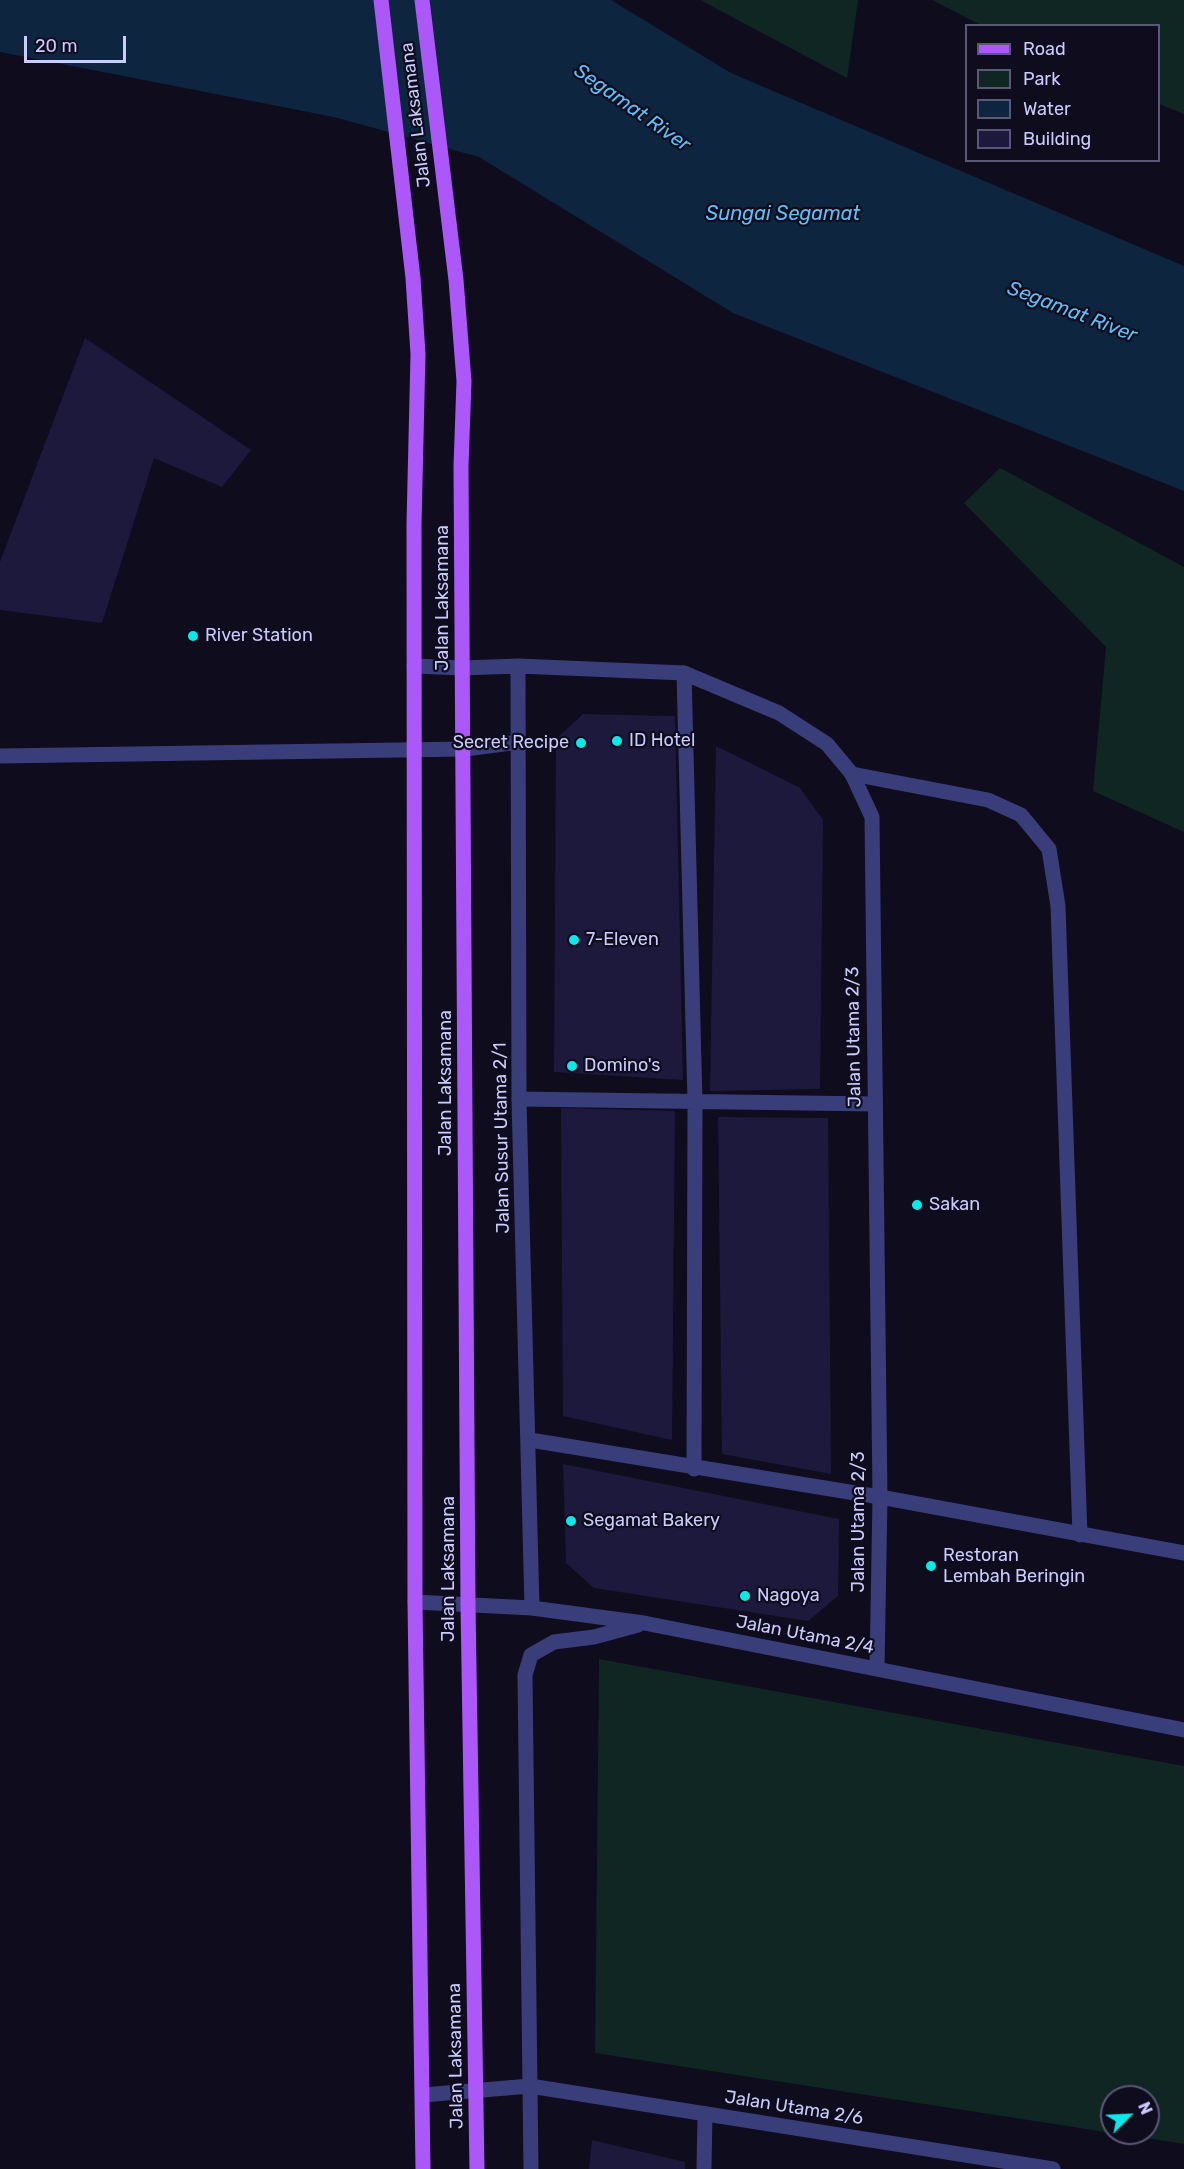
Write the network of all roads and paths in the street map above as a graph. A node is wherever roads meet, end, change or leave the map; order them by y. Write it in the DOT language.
graph roads {
  1 [pos="381,0"];
  2 [pos="422,0"];
  3 [pos="414,666"];
  4 [pos="518,666"];
  5 [pos="463,668"];
  6 [pos="684,673"];
  7 [pos="519,742"];
  8 [pos="414,748"];
  9 [pos="465,749"];
  10 [pos="0,756"];
  11 [pos="852,774"];
  12 [pos="519,1099"];
  13 [pos="695,1102"];
  14 [pos="874,1104"];
  15 [pos="530,1440"];
  16 [pos="694,1469"];
  17 [pos="880,1497"];
  18 [pos="1080,1535"];
  19 [pos="1184,1553"];
  20 [pos="415,1602"];
  21 [pos="468,1605"];
  22 [pos="532,1608"];
  23 [pos="644,1623"];
  24 [pos="877,1669"];
  25 [pos="1184,1730"];
  26 [pos="530,2086"];
  27 [pos="477,2088"];
  28 [pos="423,2095"];
  29 [pos="705,2114"];
  30 [pos="423,2169"];
  31 [pos="477,2169"];
  32 [pos="531,2169"];
  33 [pos="704,2169"];
  34 [pos="1053,2169"];
  1 -- 3 [label="main road, Jalan Laksamana"];
  2 -- 5 [label="main road, Jalan Laksamana"];
  3 -- 5 [label="street, Jalan Utama 2/3"];
  3 -- 8 [label="main road, Jalan Laksamana"];
  4 -- 5 [label="street, Jalan Utama 2/3"];
  4 -- 6 [label="street, Jalan Utama 2/3"];
  4 -- 7 [label="street, Jalan Susur Utama 2/1"];
  5 -- 9 [label="main road, Jalan Laksamana"];
  6 -- 11 [label="street, Jalan Utama 2/3"];
  6 -- 13 [label="street"];
  7 -- 9 [label="street"];
  7 -- 12 [label="street, Jalan Susur Utama 2/1"];
  8 -- 9 [label="street"];
  8 -- 10 [label="street"];
  8 -- 20 [label="main road, Jalan Laksamana"];
  9 -- 21 [label="main road, Jalan Laksamana"];
  11 -- 14 [label="street, Jalan Utama 2/3"];
  11 -- 18 [label="street"];
  12 -- 13 [label="street"];
  12 -- 15 [label="street, Jalan Susur Utama 2/1"];
  13 -- 14 [label="street"];
  13 -- 16 [label="street"];
  14 -- 17 [label="street, Jalan Utama 2/3"];
  15 -- 16 [label="street"];
  15 -- 22 [label="street, Jalan Susur Utama 2/1"];
  16 -- 17 [label="street"];
  17 -- 18 [label="street"];
  17 -- 24 [label="street, Jalan Utama 2/3"];
  18 -- 19 [label="street"];
  20 -- 21 [label="street, Jalan Utama 2/4"];
  20 -- 28 [label="main road, Jalan Laksamana"];
  21 -- 22 [label="street, Jalan Utama 2/4"];
  21 -- 27 [label="main road, Jalan Laksamana"];
  22 -- 23 [label="street, Jalan Utama 2/4"];
  23 -- 24 [label="street, Jalan Utama 2/4"];
  23 -- 26 [label="street"];
  24 -- 25 [label="street, Jalan Utama 2/4"];
  26 -- 27 [label="street, Jalan Utama 2/6"];
  26 -- 29 [label="street, Jalan Utama 2/6"];
  26 -- 32 [label="street"];
  27 -- 28 [label="street, Jalan Utama 2/6"];
  27 -- 31 [label="main road, Jalan Laksamana"];
  28 -- 30 [label="main road, Jalan Laksamana"];
  29 -- 33 [label="street"];
  29 -- 34 [label="street, Jalan Utama 2/6"];
}
